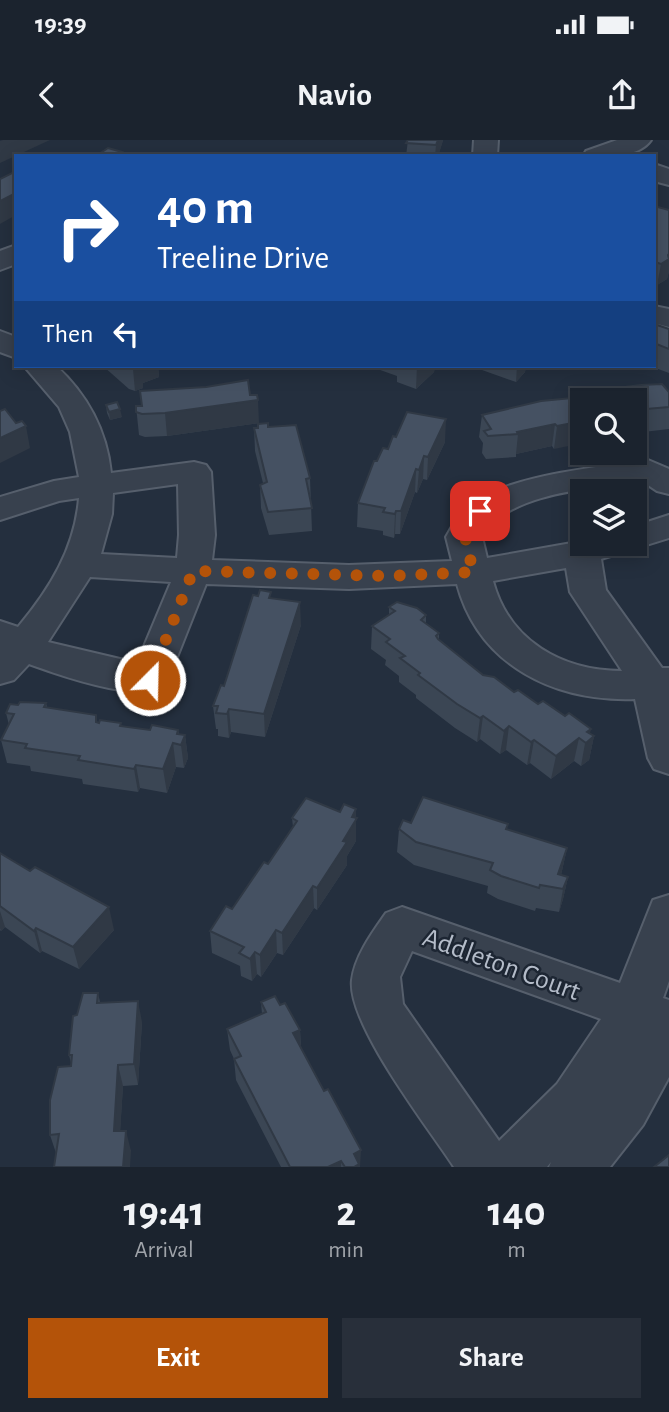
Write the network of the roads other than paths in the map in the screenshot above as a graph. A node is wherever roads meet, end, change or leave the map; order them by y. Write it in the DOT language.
graph roads {
  1 [pos="639,140"];
  2 [pos="600,151"];
  3 [pos="41,368"];
  4 [pos="97,484"];
  5 [pos="669,484"];
  6 [pos="0,509"];
  7 [pos="669,526"];
  8 [pos="647,534"];
  9 [pos="570,554"];
  10 [pos="597,556"];
  11 [pos="79,565"];
  12 [pos="193,571"];
  13 [pos="474,572"];
  14 [pos="7,651"];
  15 [pos="663,677"];
  16 [pos="669,758"];
  17 [pos="669,914"];
  18 [pos="657,1021"];
  19 [pos="485,1167"];
  20 [pos="510,1167"];
  21 [pos="576,1167"];
  1 -- 2 [label="street"];
  3 -- 4 [label="street"];
  4 -- 6 [label="street"];
  4 -- 11 [label="street"];
  4 -- 12 [label="street"];
  5 -- 13 [label="street"];
  7 -- 8 [label="street"];
  9 -- 13 [label="street"];
  10 -- 15 [label="street"];
  11 -- 12 [label="street"];
  11 -- 14 [label="street"];
  12 -- 13 [label="street"];
  12 -- 14 [label="street"];
  13 -- 15 [label="street"];
  15 -- 16 [label="street"];
  17 -- 18 [label="street"];
  18 -- 19 [label="street, Addleton Court"];
  18 -- 20 [label="street"];
  18 -- 21 [label="street"];
}
